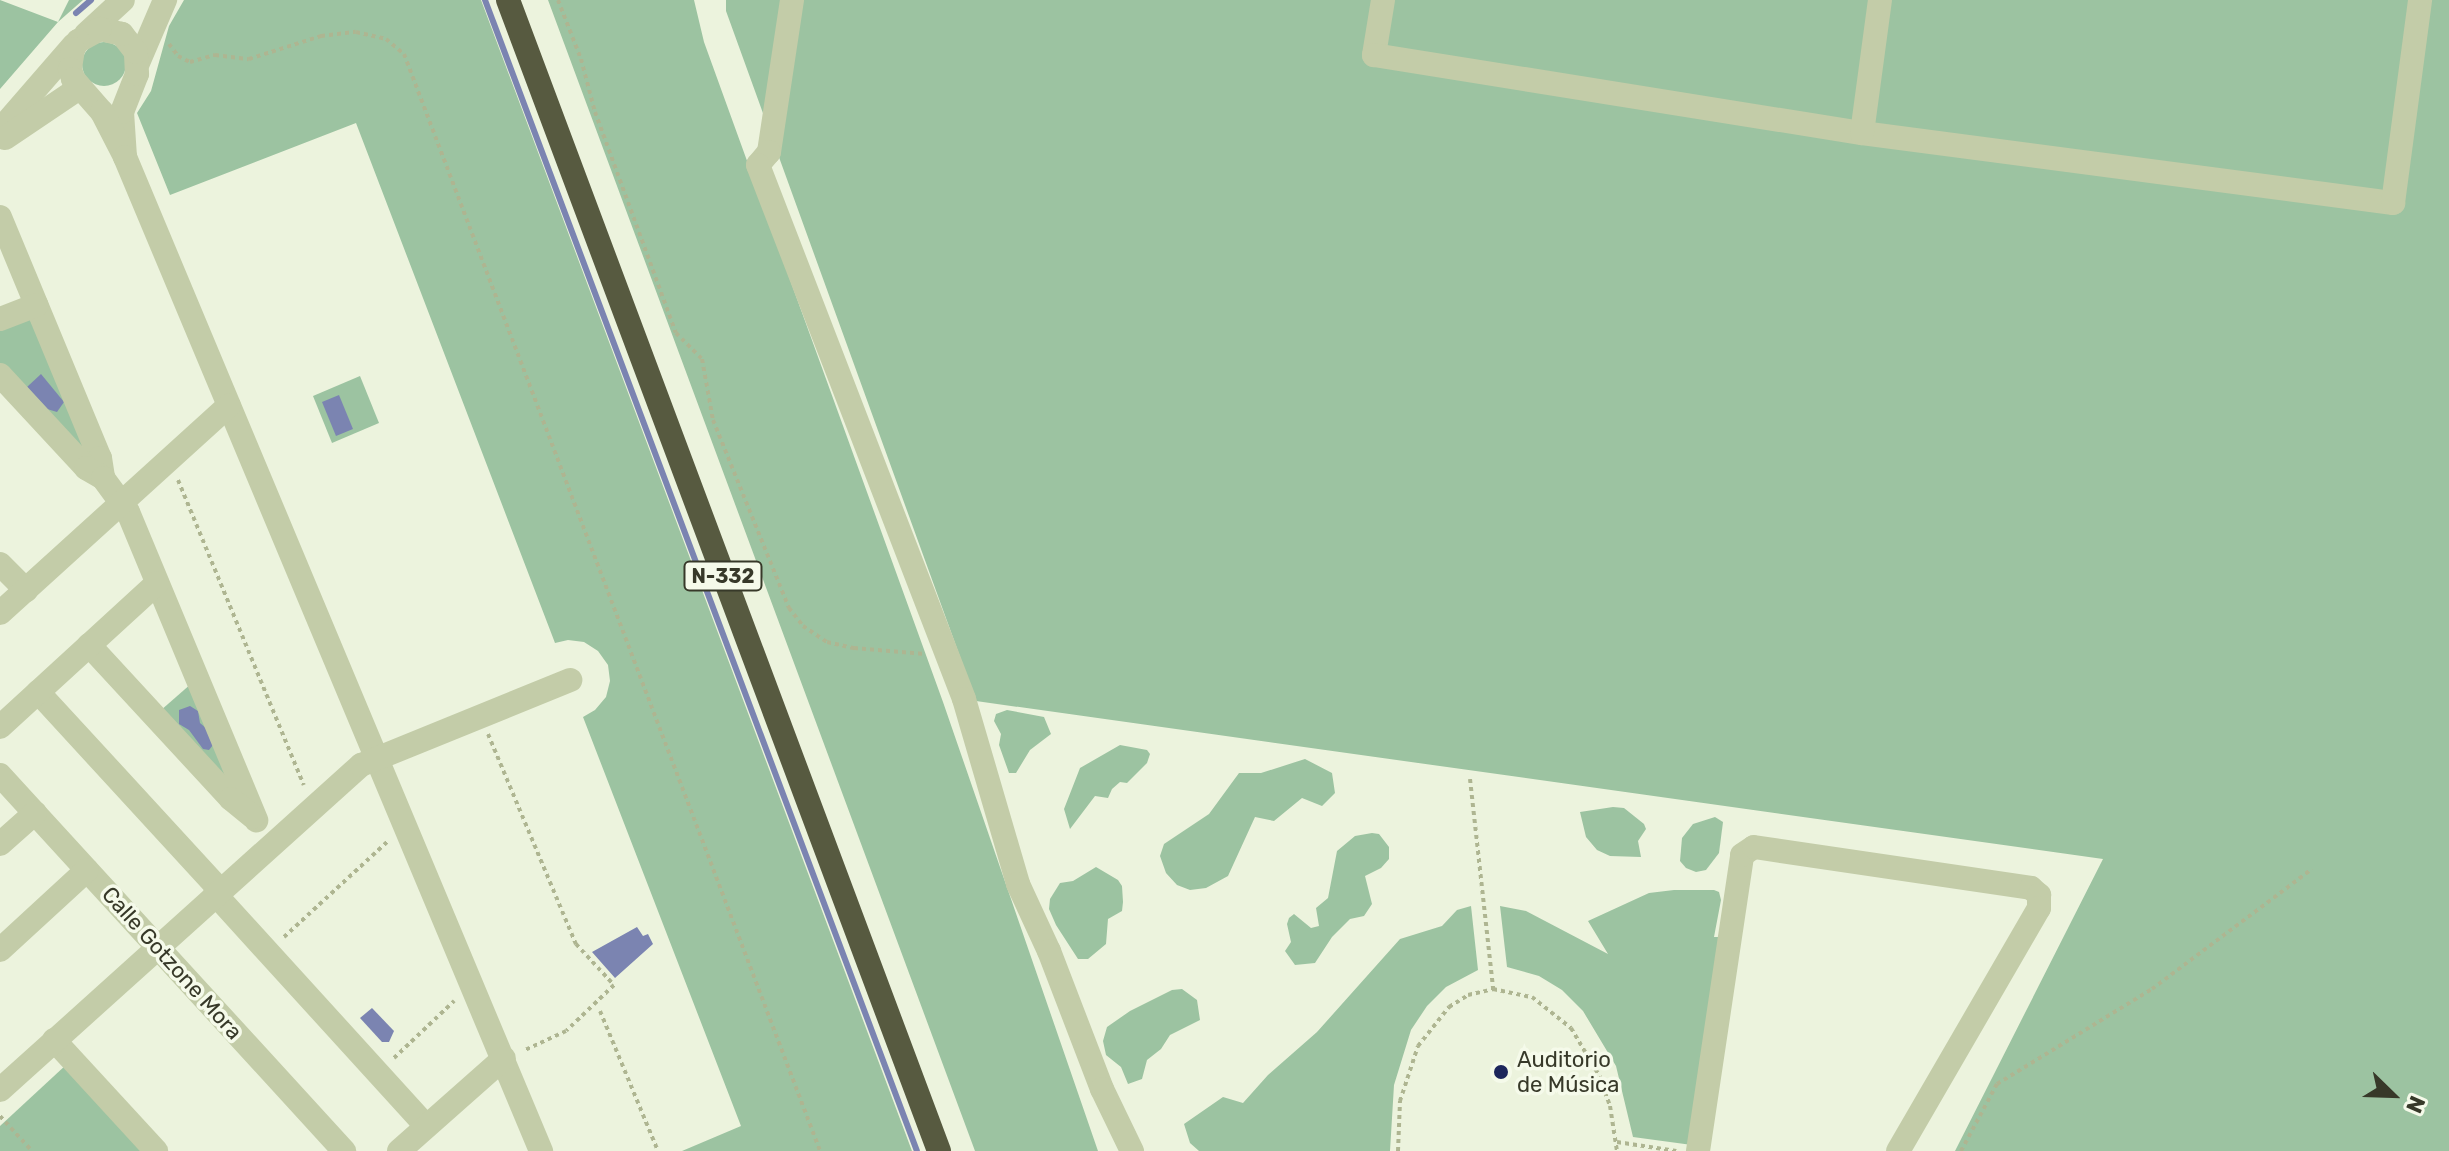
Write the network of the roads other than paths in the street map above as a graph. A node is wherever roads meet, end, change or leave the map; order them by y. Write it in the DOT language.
graph roads {
  1 [pos="123,0"];
  2 [pos="165,0"];
  3 [pos="508,0"];
  4 [pos="792,0"];
  5 [pos="1383,0"];
  6 [pos="1880,0"];
  7 [pos="2420,0"];
  8 [pos="79,40"];
  9 [pos="135,74"];
  10 [pos="83,91"];
  11 [pos="0,130"];
  12 [pos="1862,133"];
  13 [pos="0,142"];
  14 [pos="125,157"];
  15 [pos="0,217"];
  16 [pos="36,305"];
  17 [pos="0,319"];
  18 [pos="0,375"];
  19 [pos="229,405"];
  20 [pos="103,478"];
  21 [pos="121,503"];
  22 [pos="0,564"];
  23 [pos="157,583"];
  24 [pos="26,590"];
  25 [pos="0,613"];
  26 [pos="89,645"];
  27 [pos="570,680"];
  28 [pos="38,692"];
  29 [pos="0,727"];
  30 [pos="377,757"];
  31 [pos="0,775"];
  32 [pos="35,813"];
  33 [pos="256,820"];
  34 [pos="275,840"];
  35 [pos="0,844"];
  36 [pos="87,870"];
  37 [pos="217,892"];
  38 [pos="157,947"];
  39 [pos="0,950"];
  40 [pos="54,1040"];
  41 [pos="513,1055"];
  42 [pos="0,1090"];
  43 [pos="426,1126"];
  44 [pos="156,1151"];
  45 [pos="344,1151"];
  46 [pos="399,1151"];
  47 [pos="541,1151"];
  48 [pos="939,1151"];
  49 [pos="1132,1151"];
  50 [pos="1698,1151"];
  51 [pos="1898,1151"];
  1 -- 8 [label="street"];
  2 -- 9 [label="street"];
  3 -- 48 [label="highway, N-332"];
  4 -- 49 [label="street"];
  5 -- 12 [label="street"];
  6 -- 12 [label="street"];
  7 -- 12 [label="street"];
  8 -- 9 [label="street"];
  8 -- 10 [label="street"];
  8 -- 11 [label="street"];
  9 -- 10 [label="street"];
  9 -- 14 [label="street"];
  10 -- 13 [label="street"];
  10 -- 14 [label="street"];
  14 -- 19 [label="street"];
  15 -- 16 [label="street"];
  16 -- 17 [label="street"];
  16 -- 20 [label="street"];
  18 -- 20 [label="street"];
  19 -- 21 [label="street"];
  19 -- 30 [label="street"];
  20 -- 21 [label="street"];
  21 -- 23 [label="street"];
  21 -- 24 [label="street"];
  22 -- 24 [label="street"];
  23 -- 26 [label="street"];
  23 -- 33 [label="street"];
  24 -- 25 [label="street"];
  26 -- 28 [label="street"];
  26 -- 33 [label="street"];
  27 -- 30 [label="street"];
  28 -- 29 [label="street"];
  28 -- 37 [label="street"];
  30 -- 34 [label="street"];
  30 -- 41 [label="street"];
  31 -- 32 [label="street, Calle Gotzone Mora"];
  32 -- 35 [label="street"];
  32 -- 36 [label="street, Calle Gotzone Mora"];
  33 -- 34 [label="street"];
  34 -- 37 [label="street"];
  36 -- 38 [label="street, Calle Gotzone Mora"];
  36 -- 39 [label="street"];
  37 -- 38 [label="street"];
  37 -- 43 [label="street"];
  38 -- 40 [label="street"];
  38 -- 45 [label="street, Calle Gotzone Mora"];
  40 -- 42 [label="street"];
  40 -- 44 [label="street"];
  41 -- 43 [label="street"];
  41 -- 47 [label="street"];
  43 -- 46 [label="street"];
  50 -- 51 [label="street"];
}
